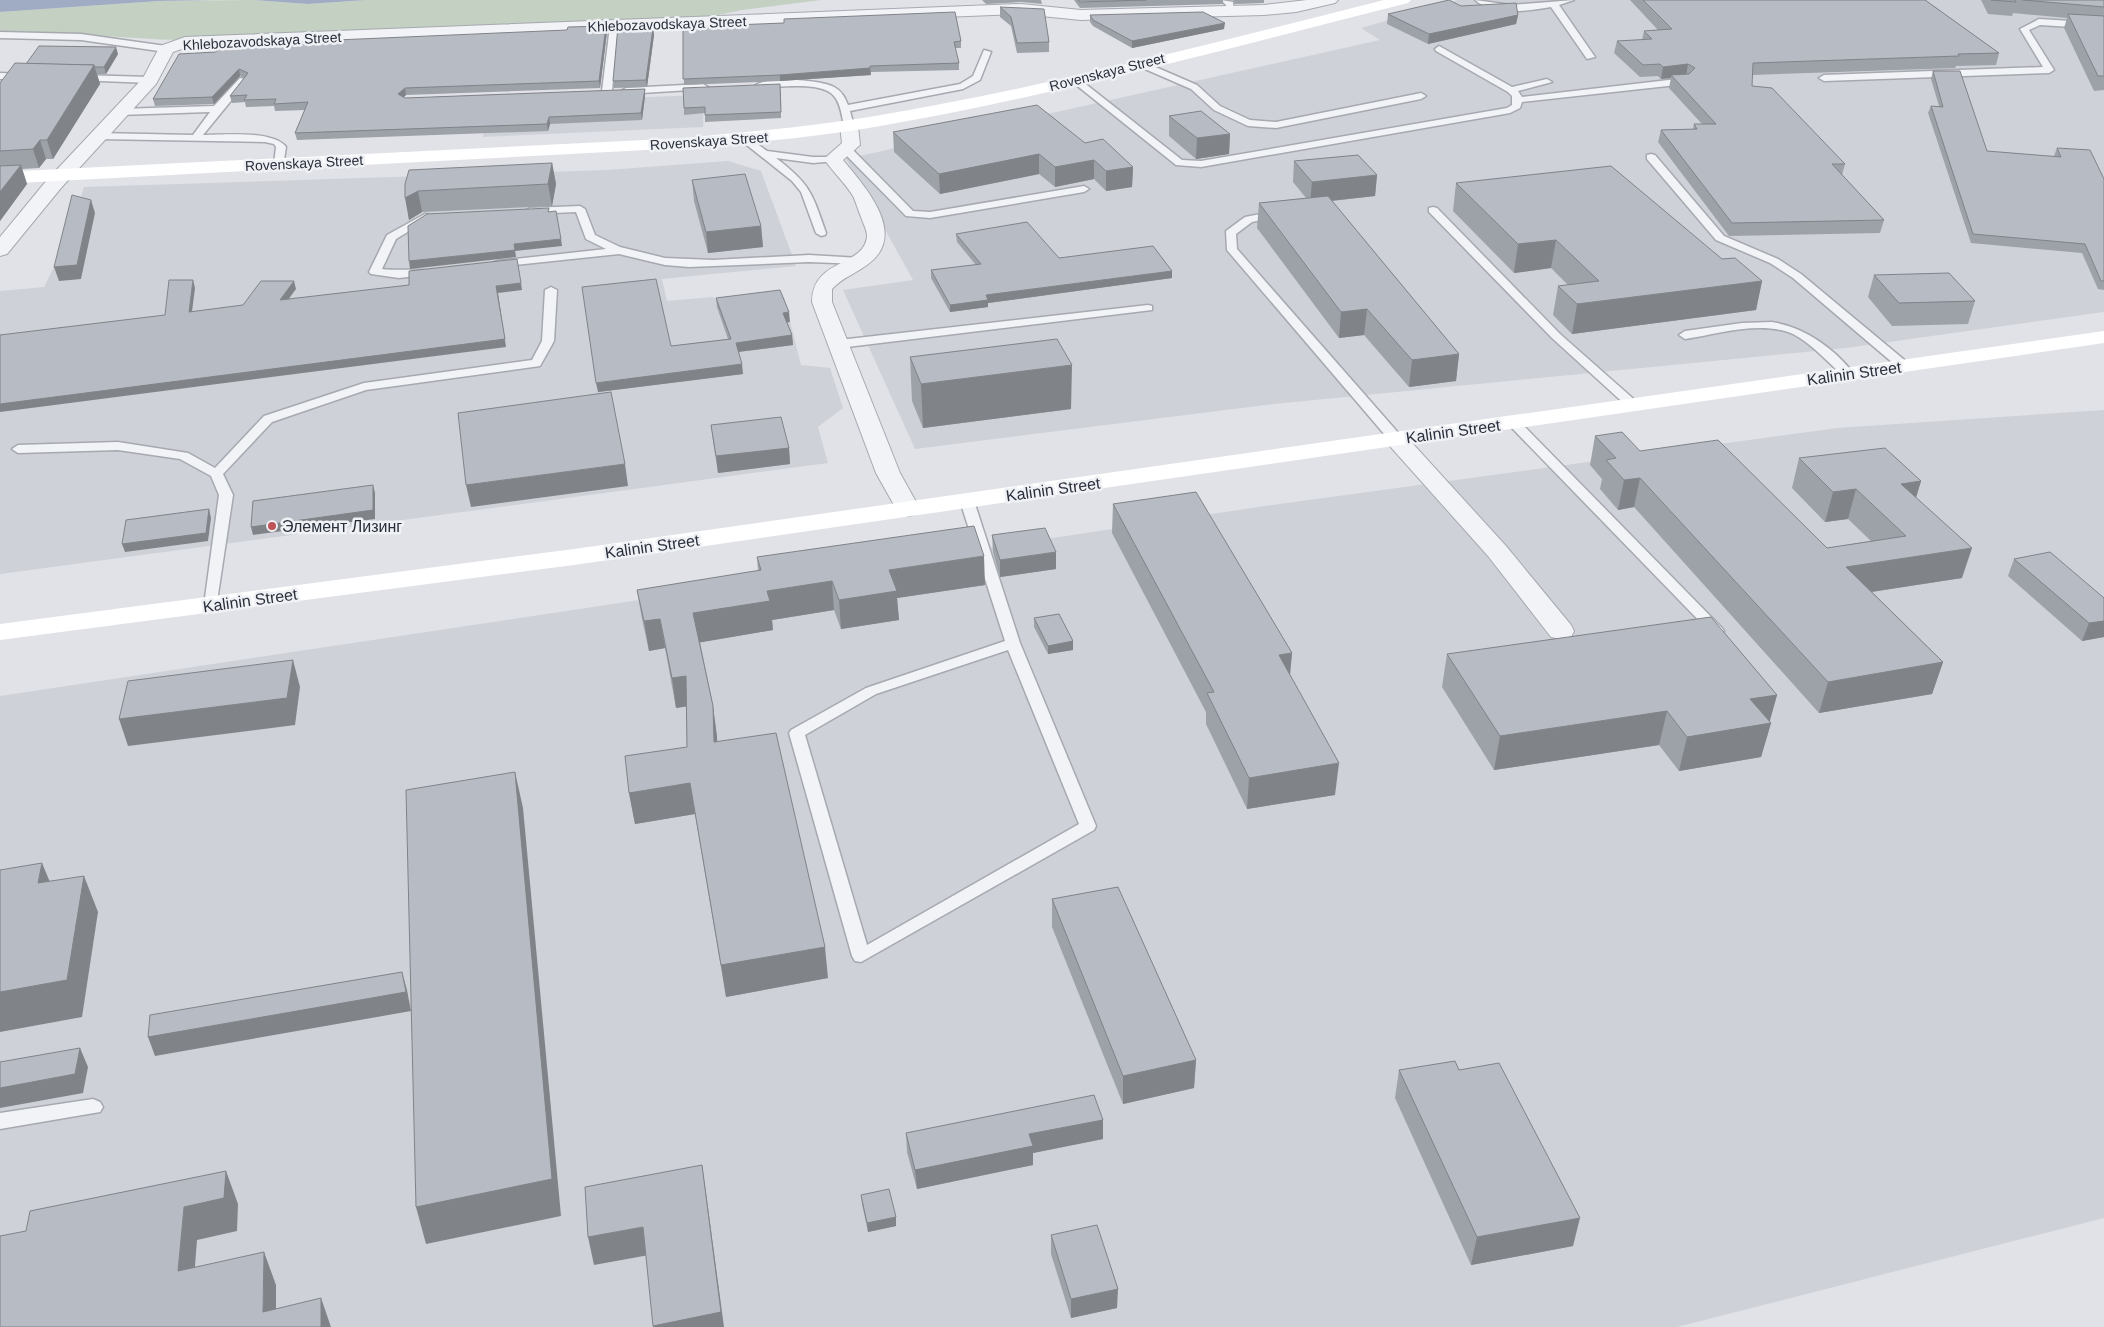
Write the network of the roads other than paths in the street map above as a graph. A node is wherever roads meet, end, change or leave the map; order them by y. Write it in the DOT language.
graph roads {
  1 [pos="856,0"];
  2 [pos="1330,0"];
  3 [pos="1403,0"];
  4 [pos="1479,0"];
  5 [pos="1570,0"];
  6 [pos="1554,5"];
  7 [pos="1228,6"];
  8 [pos="699,22"];
  9 [pos="614,26"];
  10 [pos="2104,26"];
  11 [pos="0,35"];
  12 [pos="166,49"];
  13 [pos="1440,49"];
  14 [pos="987,52"];
  15 [pos="1590,57"];
  16 [pos="1141,64"];
  17 [pos="0,76"];
  18 [pos="37,77"];
  19 [pos="65,78"];
  20 [pos="1824,78"];
  21 [pos="150,80"];
  22 [pos="243,80"];
  23 [pos="1075,80"];
  24 [pos="1686,81"];
  25 [pos="1547,82"];
  26 [pos="751,86"];
  27 [pos="713,87"];
  28 [pos="1511,90"];
  29 [pos="1421,96"];
  30 [pos="1518,100"];
  31 [pos="216,108"];
  32 [pos="119,112"];
  33 [pos="846,118"];
  34 [pos="98,136"];
  35 [pos="197,136"];
  36 [pos="746,140"];
  37 [pos="764,154"];
  38 [pos="839,154"];
  39 [pos="1650,158"];
  40 [pos="279,164"];
  41 [pos="65,175"];
  42 [pos="0,178"];
  43 [pos="1084,189"];
  44 [pos="1291,210"];
  45 [pos="1433,210"];
  46 [pos="522,212"];
  47 [pos="436,215"];
  48 [pos="821,232"];
  49 [pos="0,250"];
  50 [pos="616,251"];
  51 [pos="860,261"];
  52 [pos="488,265"];
  53 [pos="438,271"];
  54 [pos="552,290"];
  55 [pos="1148,308"];
  56 [pos="1685,335"];
  57 [pos="2104,337"];
  58 [pos="839,344"];
  59 [pos="1904,366"];
  60 [pos="1848,374"];
  61 [pos="1632,405"];
  62 [pos="1514,423"];
  63 [pos="1396,439"];
  64 [pos="18,449"];
  65 [pos="216,474"];
  66 [pos="966,501"];
  67 [pos="908,509"];
  68 [pos="211,605"];
  69 [pos="1561,631"];
  70 [pos="0,632"];
  71 [pos="1726,640"];
  72 [pos="1013,644"];
  73 [pos="92,1107"];
  74 [pos="0,1121"];
  1 -- 8 [label="street"];
  2 -- 7 [label="street, Khlebozavodskaya Street"];
  3 -- 16 [label="main road, Rovenskaya Street"];
  4 -- 6 [label="lane"];
  5 -- 6 [label="lane"];
  6 -- 15 [label="lane"];
  7 -- 8 [label="street, Khlebozavodskaya Street"];
  8 -- 9 [label="street, Khlebozavodskaya Street"];
  9 -- 12 [label="street, Khlebozavodskaya Street"];
  9 -- 27 [label="lane"];
  10 -- 20 [label="lane"];
  11 -- 12 [label="lane"];
  12 -- 21 [label="street, Khlebozavodskaya Street"];
  13 -- 28 [label="lane"];
  14 -- 33 [label="lane"];
  16 -- 23 [label="main road, Rovenskaya Street"];
  16 -- 29 [label="lane"];
  17 -- 18 [label="lane"];
  19 -- 21 [label="lane"];
  21 -- 32 [label="street, Khlebozavodskaya Street"];
  22 -- 31 [label="lane"];
  23 -- 30 [label="lane"];
  23 -- 33 [label="main road, Rovenskaya Street"];
  24 -- 30 [label="lane"];
  25 -- 28 [label="lane"];
  26 -- 33 [label="lane"];
  28 -- 30 [label="lane"];
  31 -- 32 [label="lane"];
  31 -- 35 [label="lane"];
  32 -- 34 [label="street, Khlebozavodskaya Street"];
  33 -- 36 [label="main road, Rovenskaya Street"];
  33 -- 38 [label="street"];
  34 -- 35 [label="lane"];
  34 -- 41 [label="street, Khlebozavodskaya Street"];
  35 -- 40 [label="lane"];
  36 -- 37 [label="lane"];
  36 -- 40 [label="main road, Rovenskaya Street"];
  37 -- 38 [label="lane"];
  37 -- 48 [label="lane"];
  38 -- 43 [label="lane"];
  38 -- 51 [label="street"];
  39 -- 59 [label="lane"];
  40 -- 41 [label="main road, Rovenskaya Street"];
  41 -- 42 [label="main road, Rovenskaya Street"];
  41 -- 49 [label="street, Khlebozavodskaya Street"];
  44 -- 63 [label="lane"];
  45 -- 61 [label="lane"];
  46 -- 50 [label="lane"];
  47 -- 53 [label="lane"];
  50 -- 51 [label="lane"];
  50 -- 52 [label="lane"];
  51 -- 58 [label="street"];
  54 -- 65 [label="lane"];
  55 -- 58 [label="lane"];
  56 -- 60 [label="lane"];
  57 -- 59 [label="main road, Kalinin Street"];
  58 -- 67 [label="street"];
  59 -- 60 [label="main road, Kalinin Street"];
  60 -- 61 [label="main road, Kalinin Street"];
  61 -- 62 [label="main road, Kalinin Street"];
  62 -- 63 [label="main road, Kalinin Street"];
  62 -- 71 [label="lane"];
  63 -- 66 [label="main road, Kalinin Street"];
  63 -- 69 [label="street"];
  64 -- 65 [label="lane"];
  65 -- 68 [label="lane"];
  66 -- 67 [label="main road, Kalinin Street"];
  66 -- 72 [label="lane"];
  67 -- 68 [label="main road, Kalinin Street"];
  68 -- 70 [label="main road, Kalinin Street"];
  72 -- 72 [label="lane"];
  73 -- 74 [label="lane"];
}
